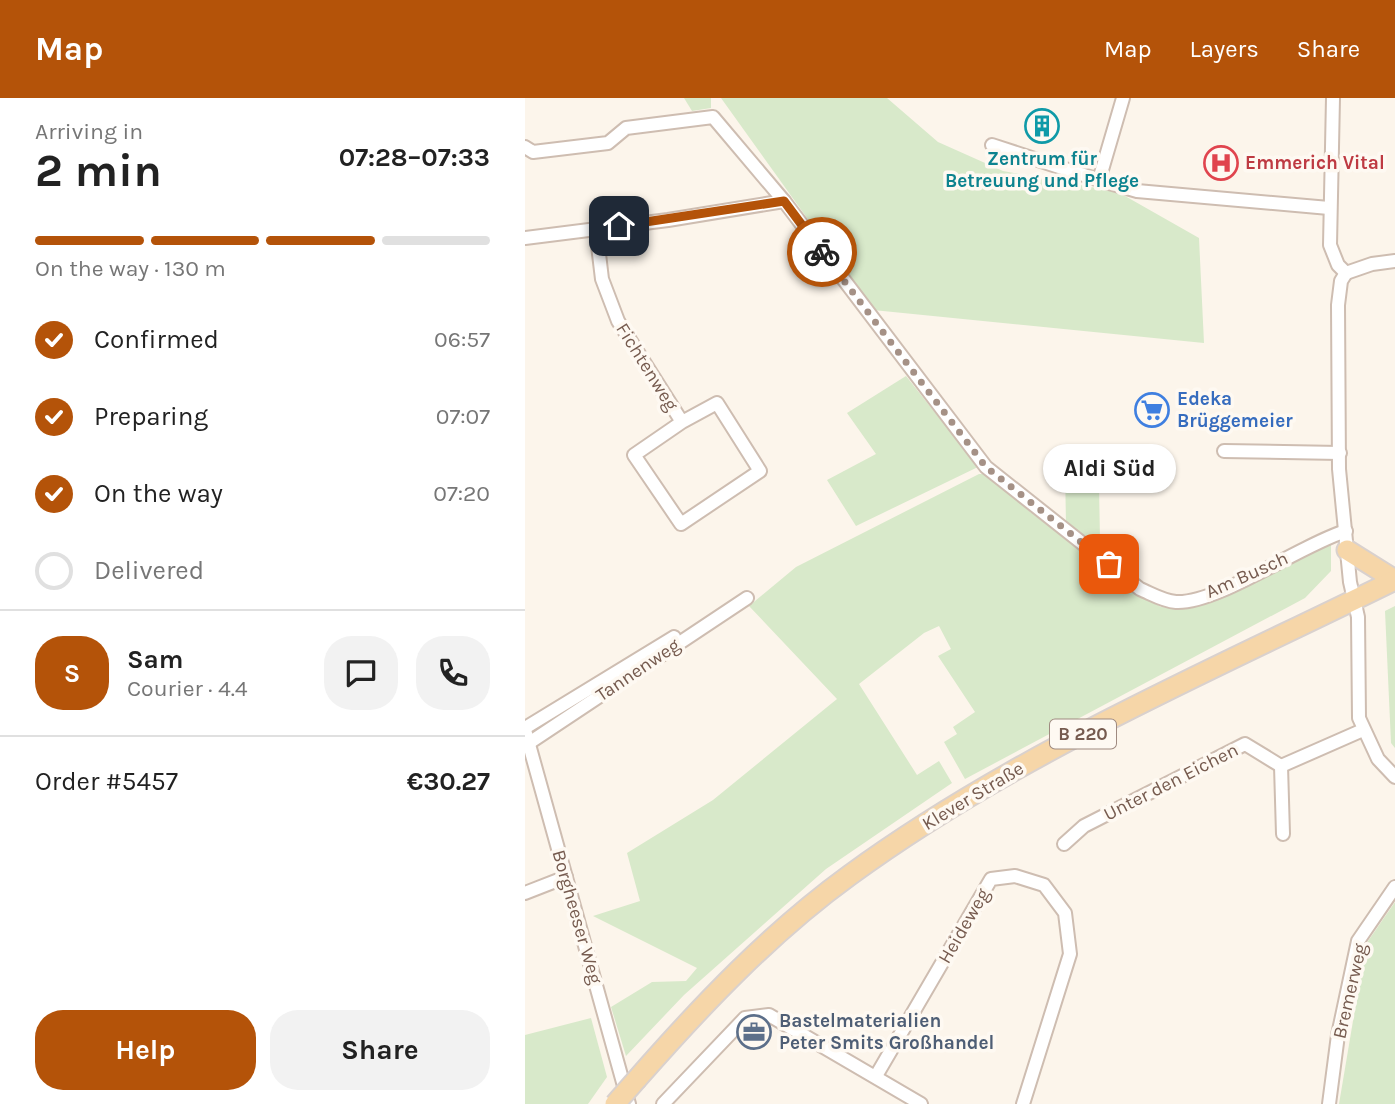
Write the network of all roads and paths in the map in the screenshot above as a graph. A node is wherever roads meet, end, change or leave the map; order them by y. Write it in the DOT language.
graph roads {
  1 [pos="1122,98"];
  2 [pos="1333,98"];
  3 [pos="992,145"];
  4 [pos="525,147"];
  5 [pos="1099,180"];
  6 [pos="784,201"];
  7 [pos="1329,208"];
  8 [pos="597,229"];
  9 [pos="525,237"];
  10 [pos="1395,261"];
  11 [pos="1346,273"];
  12 [pos="682,422"];
  13 [pos="1224,451"];
  14 [pos="1340,453"];
  15 [pos="1346,540"];
  16 [pos="1395,580"];
  17 [pos="747,598"];
  18 [pos="1356,601"];
  19 [pos="697,623"];
  20 [pos="525,729"];
  21 [pos="1363,730"];
  22 [pos="529,743"];
  23 [pos="1281,766"];
  24 [pos="1395,777"];
  25 [pos="1283,834"];
  26 [pos="1064,844"];
  27 [pos="566,877"];
  28 [pos="1395,887"];
  29 [pos="525,893"];
  30 [pos="876,1076"];
  31 [pos="615,1104"];
  32 [pos="629,1104"];
  33 [pos="663,1104"];
  34 [pos="921,1104"];
  35 [pos="1023,1104"];
  36 [pos="1329,1104"];
  1 -- 5 [label="street"];
  2 -- 7 [label="street"];
  3 -- 5 [label="street"];
  4 -- 6 [label="street, Am Busch"];
  5 -- 7 [label="street"];
  6 -- 8 [label="street"];
  6 -- 15 [label="street, Am Busch"];
  7 -- 11 [label="street"];
  8 -- 9 [label="street"];
  8 -- 12 [label="street, Fichtenweg"];
  10 -- 11 [label="street"];
  11 -- 14 [label="street"];
  12 -- 12 [label="street, Fichtenweg"];
  13 -- 14 [label="street"];
  14 -- 15 [label="street"];
  15 -- 16 [label="main road"];
  15 -- 18 [label="street"];
  16 -- 18 [label="main road, Klever Straße / B 220"];
  17 -- 22 [label="street, Tannenweg"];
  18 -- 21 [label="street"];
  18 -- 31 [label="main road, Klever Straße / B 220, bridge"];
  19 -- 20 [label="street, Tannenweg"];
  20 -- 22 [label="street, Borgheeser Weg"];
  21 -- 23 [label="street"];
  21 -- 24 [label="street"];
  22 -- 27 [label="street, Borgheeser Weg"];
  23 -- 25 [label="street"];
  23 -- 26 [label="street, Unter den Eichen"];
  27 -- 29 [label="street"];
  27 -- 32 [label="street, Borgheeser Weg"];
  28 -- 36 [label="street, Bremerweg"];
  30 -- 33 [label="street"];
  30 -- 34 [label="street"];
  30 -- 35 [label="street, Heideweg"];
}
